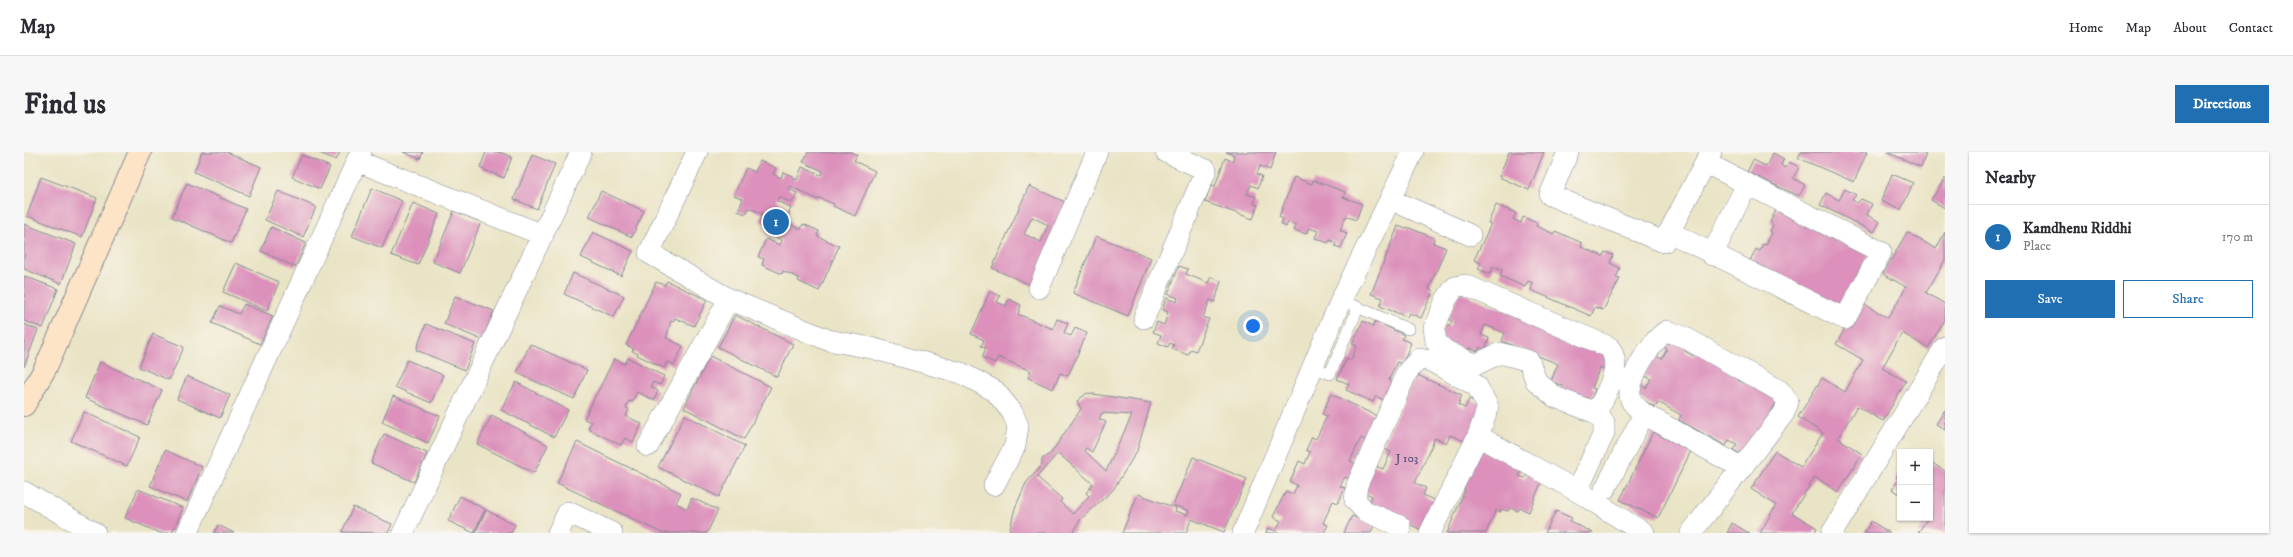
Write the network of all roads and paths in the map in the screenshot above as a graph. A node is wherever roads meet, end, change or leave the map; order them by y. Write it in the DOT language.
graph roads {
  1 [pos="140,152"];
  2 [pos="582,152"];
  3 [pos="697,152"];
  4 [pos="1097,152"];
  5 [pos="1166,152"];
  6 [pos="1413,152"];
  7 [pos="1568,152"];
  8 [pos="359,157"];
  9 [pos="1709,157"];
  10 [pos="1747,184"];
  11 [pos="1392,200"];
  12 [pos="1669,232"];
  13 [pos="542,235"];
  14 [pos="1470,235"];
  15 [pos="1712,255"];
  16 [pos="1038,288"];
  17 [pos="729,299"];
  18 [pos="1350,304"];
  19 [pos="1144,318"];
  20 [pos="1408,329"];
  21 [pos="1945,347"];
  22 [pos="24,405"];
  23 [pos="1596,413"];
  24 [pos="1644,414"];
  25 [pos="1478,436"];
  26 [pos="648,446"];
  27 [pos="1742,468"];
  28 [pos="994,484"];
  29 [pos="1605,489"];
  30 [pos="1577,491"];
  31 [pos="24,492"];
  32 [pos="95,533"];
  33 [pos="187,533"];
  34 [pos="403,533"];
  35 [pos="558,533"];
  36 [pos="612,533"];
  37 [pos="1242,533"];
  38 [pos="1400,533"];
  39 [pos="1430,533"];
  40 [pos="1644,533"];
  41 [pos="1692,533"];
  42 [pos="1832,533"];
  1 -- 22 [label="street"];
  2 -- 13 [label="street"];
  3 -- 17 [label="street"];
  4 -- 16 [label="street"];
  5 -- 19 [label="street"];
  6 -- 11 [label="street"];
  7 -- 12 [label="street"];
  8 -- 13 [label="street"];
  8 -- 33 [label="street"];
  9 -- 10 [label="street"];
  9 -- 12 [label="street"];
  10 -- 15 [label="street"];
  10 -- 15 [label="street"];
  11 -- 14 [label="street"];
  11 -- 18 [label="street"];
  12 -- 15 [label="street"];
  13 -- 34 [label="street"];
  17 -- 26 [label="street"];
  17 -- 28 [label="street"];
  18 -- 20 [label="lane"];
  18 -- 37 [label="street"];
  21 -- 42 [label="street"];
  23 -- 23 [label="street"];
  23 -- 30 [label="street"];
  24 -- 27 [label="street"];
  24 -- 27 [label="street"];
  24 -- 29 [label="street"];
  25 -- 30 [label="street"];
  25 -- 38 [label="street"];
  25 -- 39 [label="street"];
  27 -- 41 [label="street"];
  30 -- 40 [label="street"];
  31 -- 32 [label="street"];
  35 -- 36 [label="street"];
}
